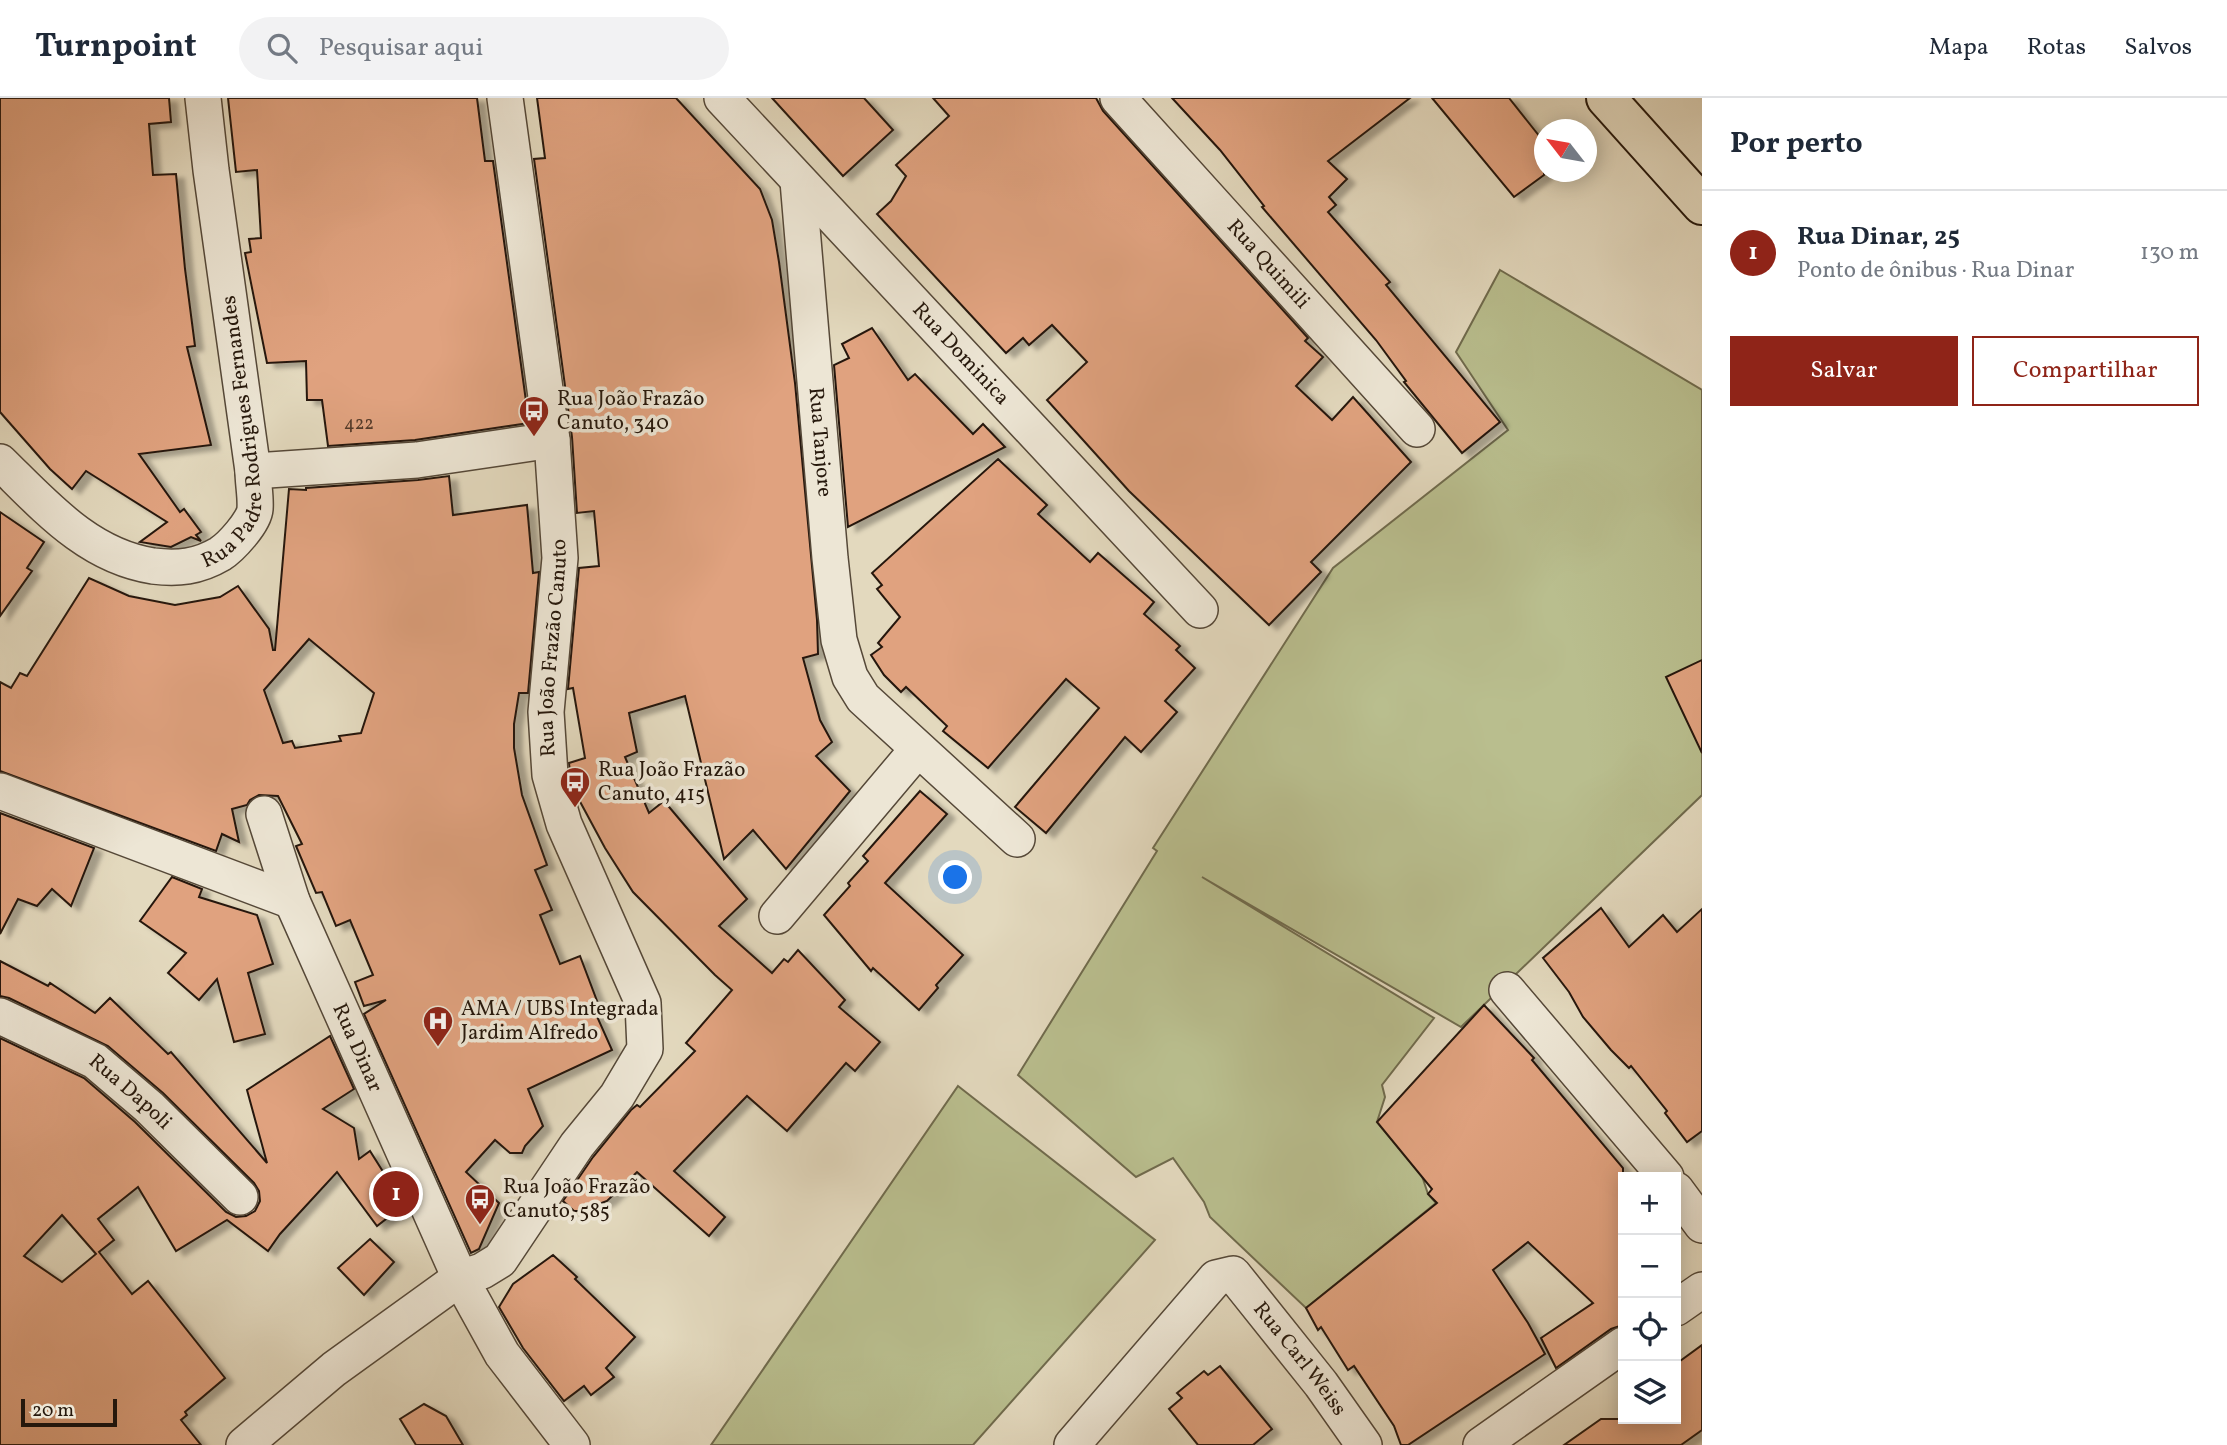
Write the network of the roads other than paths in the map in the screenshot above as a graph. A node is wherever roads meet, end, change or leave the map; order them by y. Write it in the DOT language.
graph roads {
  1 [pos="203,98"];
  2 [pos="505,98"];
  3 [pos="722,98"];
  4 [pos="1118,98"];
  5 [pos="1606,98"];
  6 [pos="797,181"];
  7 [pos="1702,205"];
  8 [pos="1417,429"];
  9 [pos="552,440"];
  10 [pos="0,462"];
  11 [pos="253,471"];
  12 [pos="1200,610"];
  13 [pos="917,750"];
  14 [pos="0,791"];
  15 [pos="264,814"];
  16 [pos="1017,839"];
  17 [pos="292,901"];
  18 [pos="777,916"];
  19 [pos="1507,990"];
  20 [pos="0,1016"];
  21 [pos="1662,1172"];
  22 [pos="240,1197"];
  23 [pos="1681,1197"];
  24 [pos="1702,1225"];
  25 [pos="460,1278"];
  26 [pos="1702,1290"];
  27 [pos="1681,1305"];
  28 [pos="1618,1349"];
  29 [pos="244,1445"];
  30 [pos="572,1445"];
  31 [pos="1072,1445"];
  32 [pos="1364,1445"];
  33 [pos="1481,1445"];
  1 -- 11 [label="street, Rua Padre Rodrigues Fernandes"];
  2 -- 9 [label="street, Rua João Frazão Canuto"];
  3 -- 6 [label="street, Rua Dominica"];
  4 -- 8 [label="street, Rua Quimili"];
  5 -- 7 [label="main road"];
  6 -- 12 [label="street, Rua Dominica"];
  6 -- 13 [label="street, Rua Tanjore"];
  9 -- 11 [label="street"];
  9 -- 25 [label="street, Rua João Frazão Canuto"];
  10 -- 11 [label="street, Rua Padre Rodrigues Fernandes"];
  13 -- 16 [label="street, Rua Tanjore"];
  13 -- 18 [label="street"];
  14 -- 17 [label="street"];
  15 -- 17 [label="street, Rua Dinar"];
  17 -- 25 [label="street, Rua Dinar"];
  19 -- 21 [label="street"];
  20 -- 22 [label="street, Rua Dapoli"];
  23 -- 24 [label="street"];
  25 -- 29 [label="street, Rua João Frazão Canuto"];
  25 -- 30 [label="street, Rua Dinar"];
  26 -- 27 [label="street"];
  28 -- 33 [label="street"];
  31 -- 32 [label="street, Rua Carl Weiss"];
}
